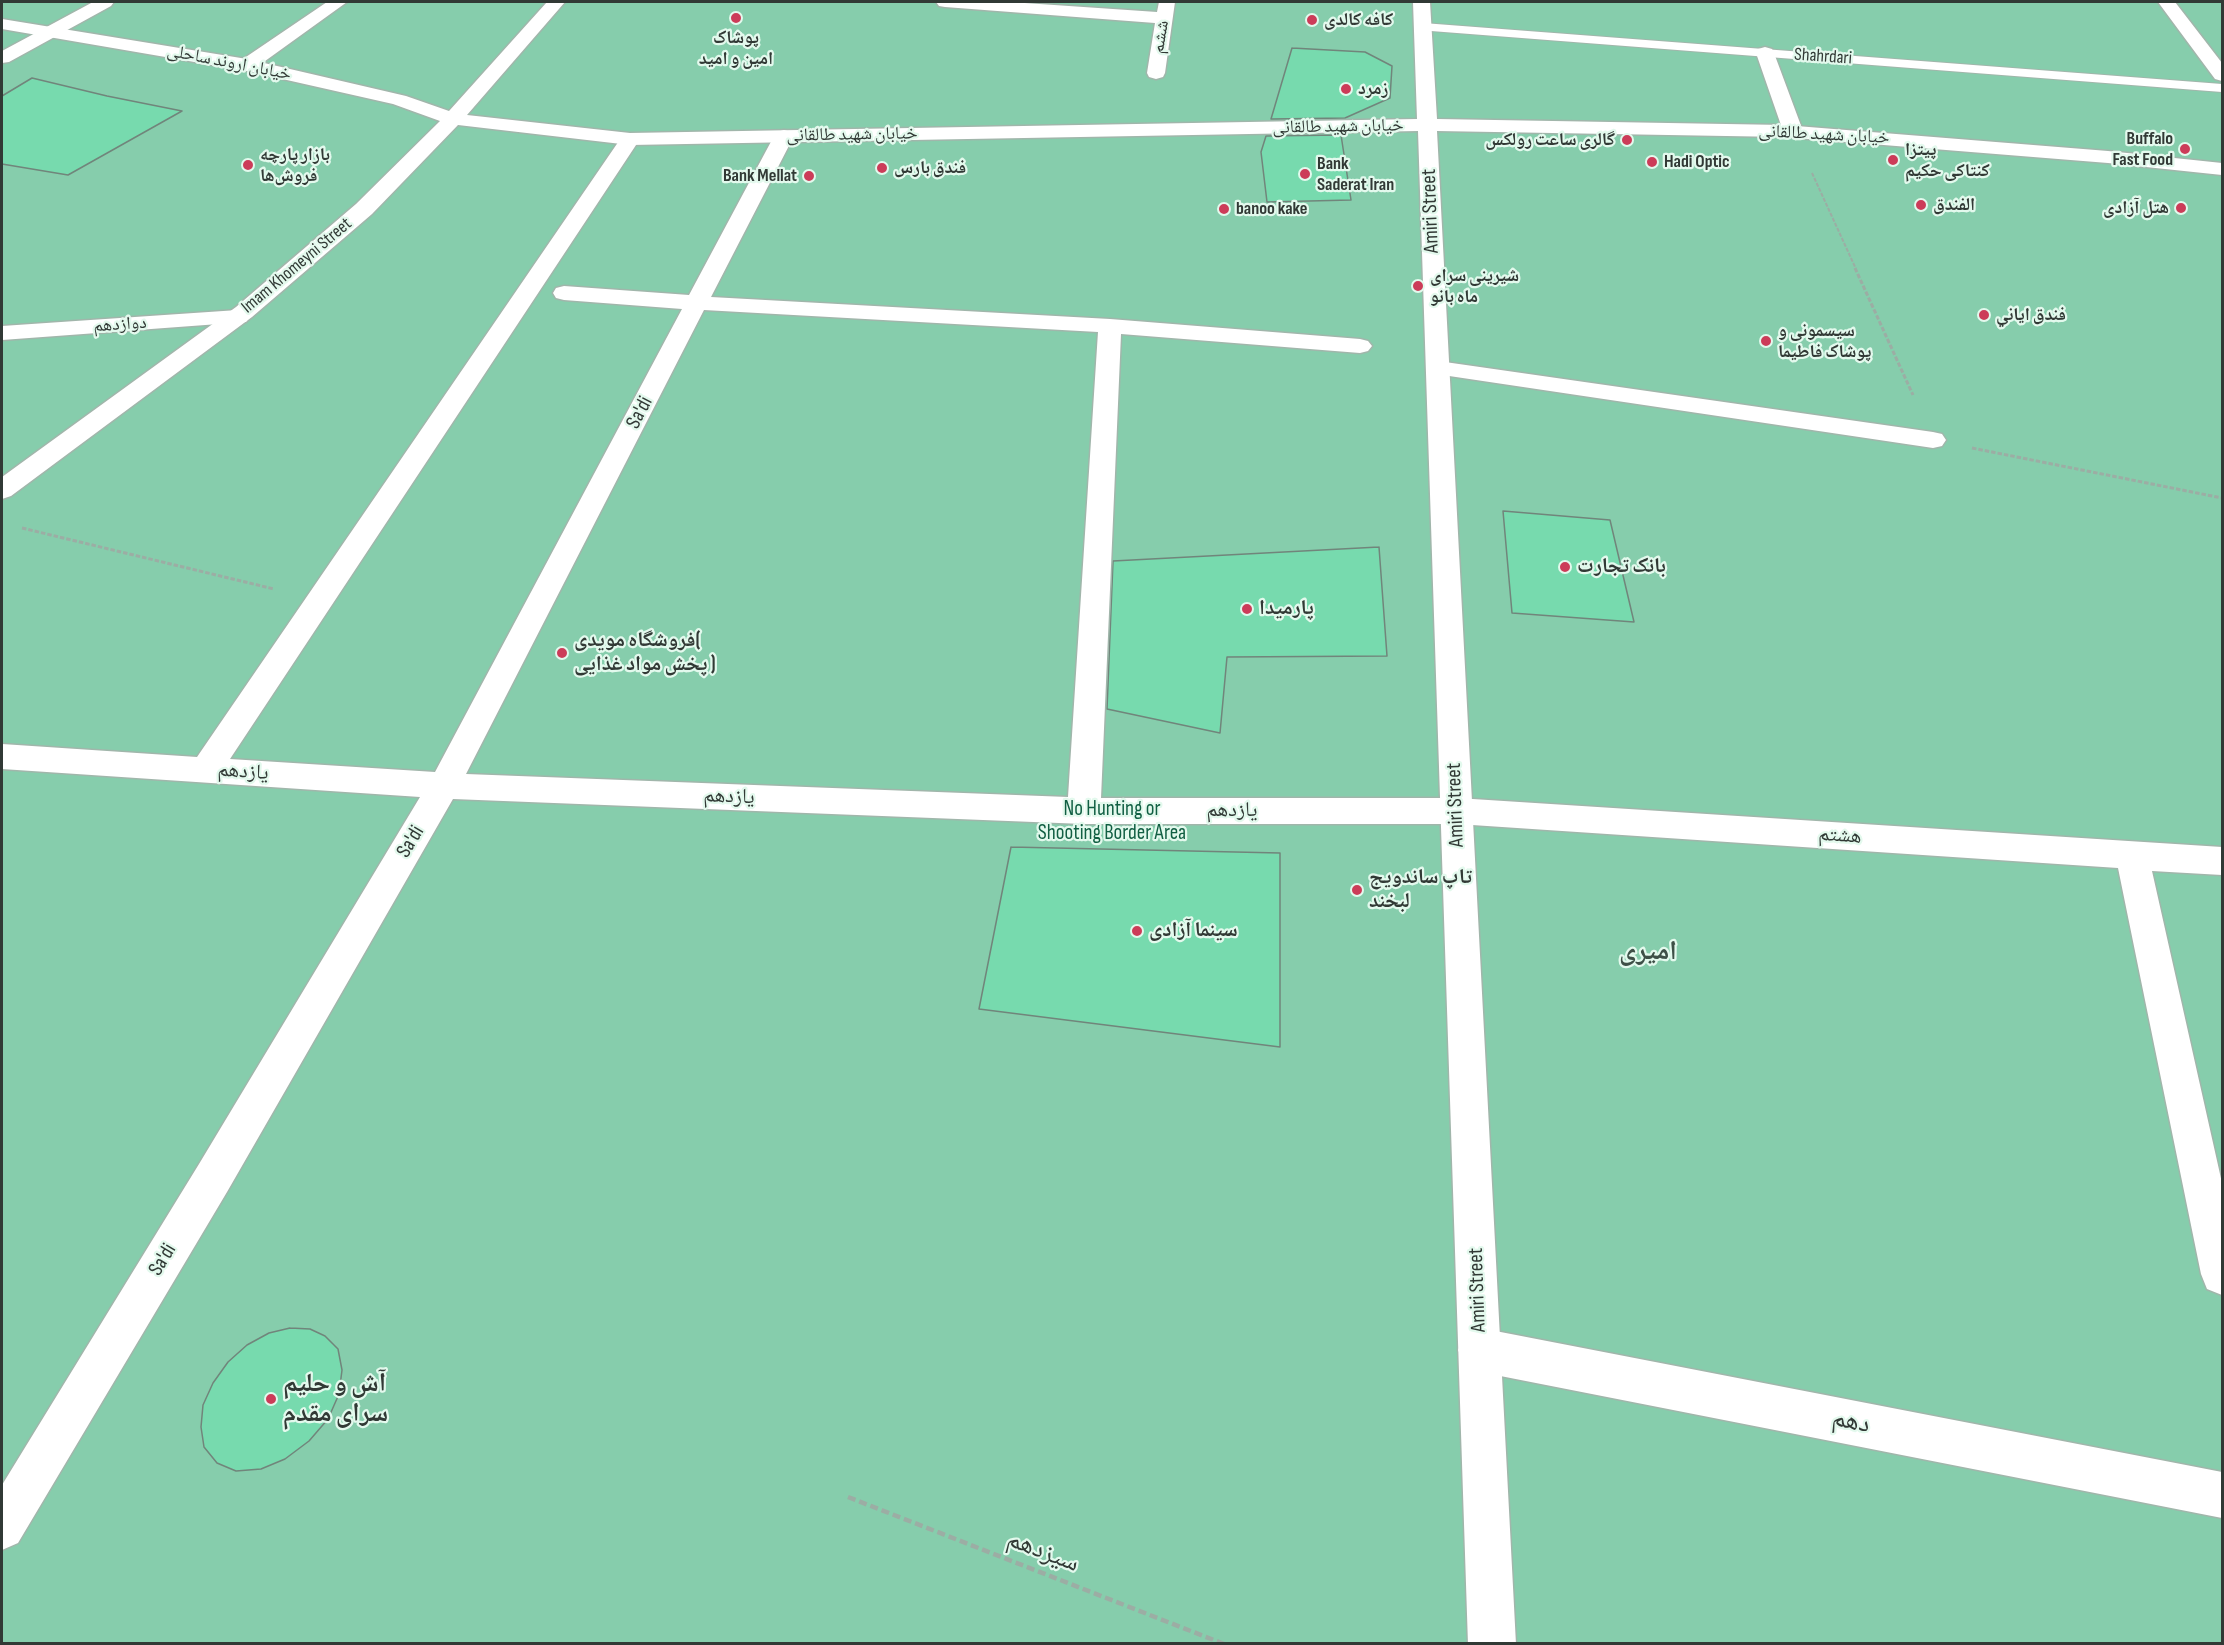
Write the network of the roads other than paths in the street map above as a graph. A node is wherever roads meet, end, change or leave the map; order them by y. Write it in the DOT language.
graph roads {
  1 [pos="105,2"];
  2 [pos="338,2"];
  3 [pos="556,2"];
  4 [pos="945,2"];
  5 [pos="2166,2"];
  6 [pos="1166,10"];
  7 [pos="1423,14"];
  8 [pos="2,24"];
  9 [pos="53,32"];
  10 [pos="1765,53"];
  11 [pos="2,58"];
  12 [pos="247,65"];
  13 [pos="1156,73"];
  14 [pos="2223,75"];
  15 [pos="2223,88"];
  16 [pos="453,119"];
  17 [pos="1427,125"];
  18 [pos="1793,131"];
  19 [pos="784,136"];
  20 [pos="630,139"];
  21 [pos="2223,169"];
  22 [pos="564,293"];
  23 [pos="698,303"];
  24 [pos="238,316"];
  25 [pos="1110,326"];
  26 [pos="2,333"];
  27 [pos="1360,346"];
  28 [pos="1438,368"];
  29 [pos="1933,440"];
  30 [pos="2,490"];
  31 [pos="2,756"];
  32 [pos="205,770"];
  33 [pos="444,786"];
  34 [pos="1084,811"];
  35 [pos="1457,811"];
  36 [pos="2132,854"];
  37 [pos="2223,861"];
  38 [pos="2223,1274"];
  39 [pos="1480,1350"];
  40 [pos="2223,1495"];
  41 [pos="2,1527"];
  42 [pos="1492,1644"];
  1 -- 9 [label="street"];
  2 -- 12 [label="street"];
  3 -- 16 [label="street, Imam Khomeyni Street"];
  4 -- 6 [label="street"];
  5 -- 14 [label="street"];
  6 -- 13 [label="street, ششم"];
  7 -- 10 [label="lane, Shahrdari"];
  7 -- 17 [label="street, Amiri Street"];
  8 -- 9 [label="street, خیابان اروند ساحلی"];
  9 -- 11 [label="street"];
  9 -- 12 [label="street, خیابان اروند ساحلی"];
  10 -- 15 [label="lane, Shahrdari"];
  10 -- 18 [label="street"];
  12 -- 16 [label="street, خیابان اروند ساحلی"];
  16 -- 20 [label="street, خیابان شهيد طالقانی"];
  16 -- 24 [label="street, Imam Khomeyni Street"];
  17 -- 18 [label="street, خیابان شهيد طالقانی"];
  17 -- 19 [label="street, خیابان شهيد طالقانی"];
  17 -- 28 [label="street, Amiri Street"];
  18 -- 21 [label="street, خیابان شهيد طالقانی"];
  19 -- 20 [label="street, خیابان شهيد طالقانی"];
  19 -- 23 [label="street, Sa'di"];
  20 -- 32 [label="street"];
  22 -- 23 [label="street"];
  23 -- 25 [label="street"];
  23 -- 33 [label="street, Sa'di"];
  24 -- 26 [label="street, دوازدهم"];
  24 -- 30 [label="street, Imam Khomeyni Street"];
  25 -- 27 [label="street"];
  25 -- 34 [label="street"];
  28 -- 29 [label="street"];
  28 -- 35 [label="street, Amiri Street"];
  31 -- 32 [label="street, یازدهم"];
  32 -- 33 [label="street, یازدهم"];
  33 -- 34 [label="street, یازدهم"];
  33 -- 41 [label="street, Sa'di"];
  34 -- 35 [label="street, یازدهم"];
  35 -- 36 [label="street, هشتم"];
  35 -- 39 [label="street, Amiri Street"];
  36 -- 37 [label="street, هشتم"];
  36 -- 38 [label="street"];
  39 -- 40 [label="street, دهم"];
  39 -- 42 [label="street, Amiri Street"];
}
